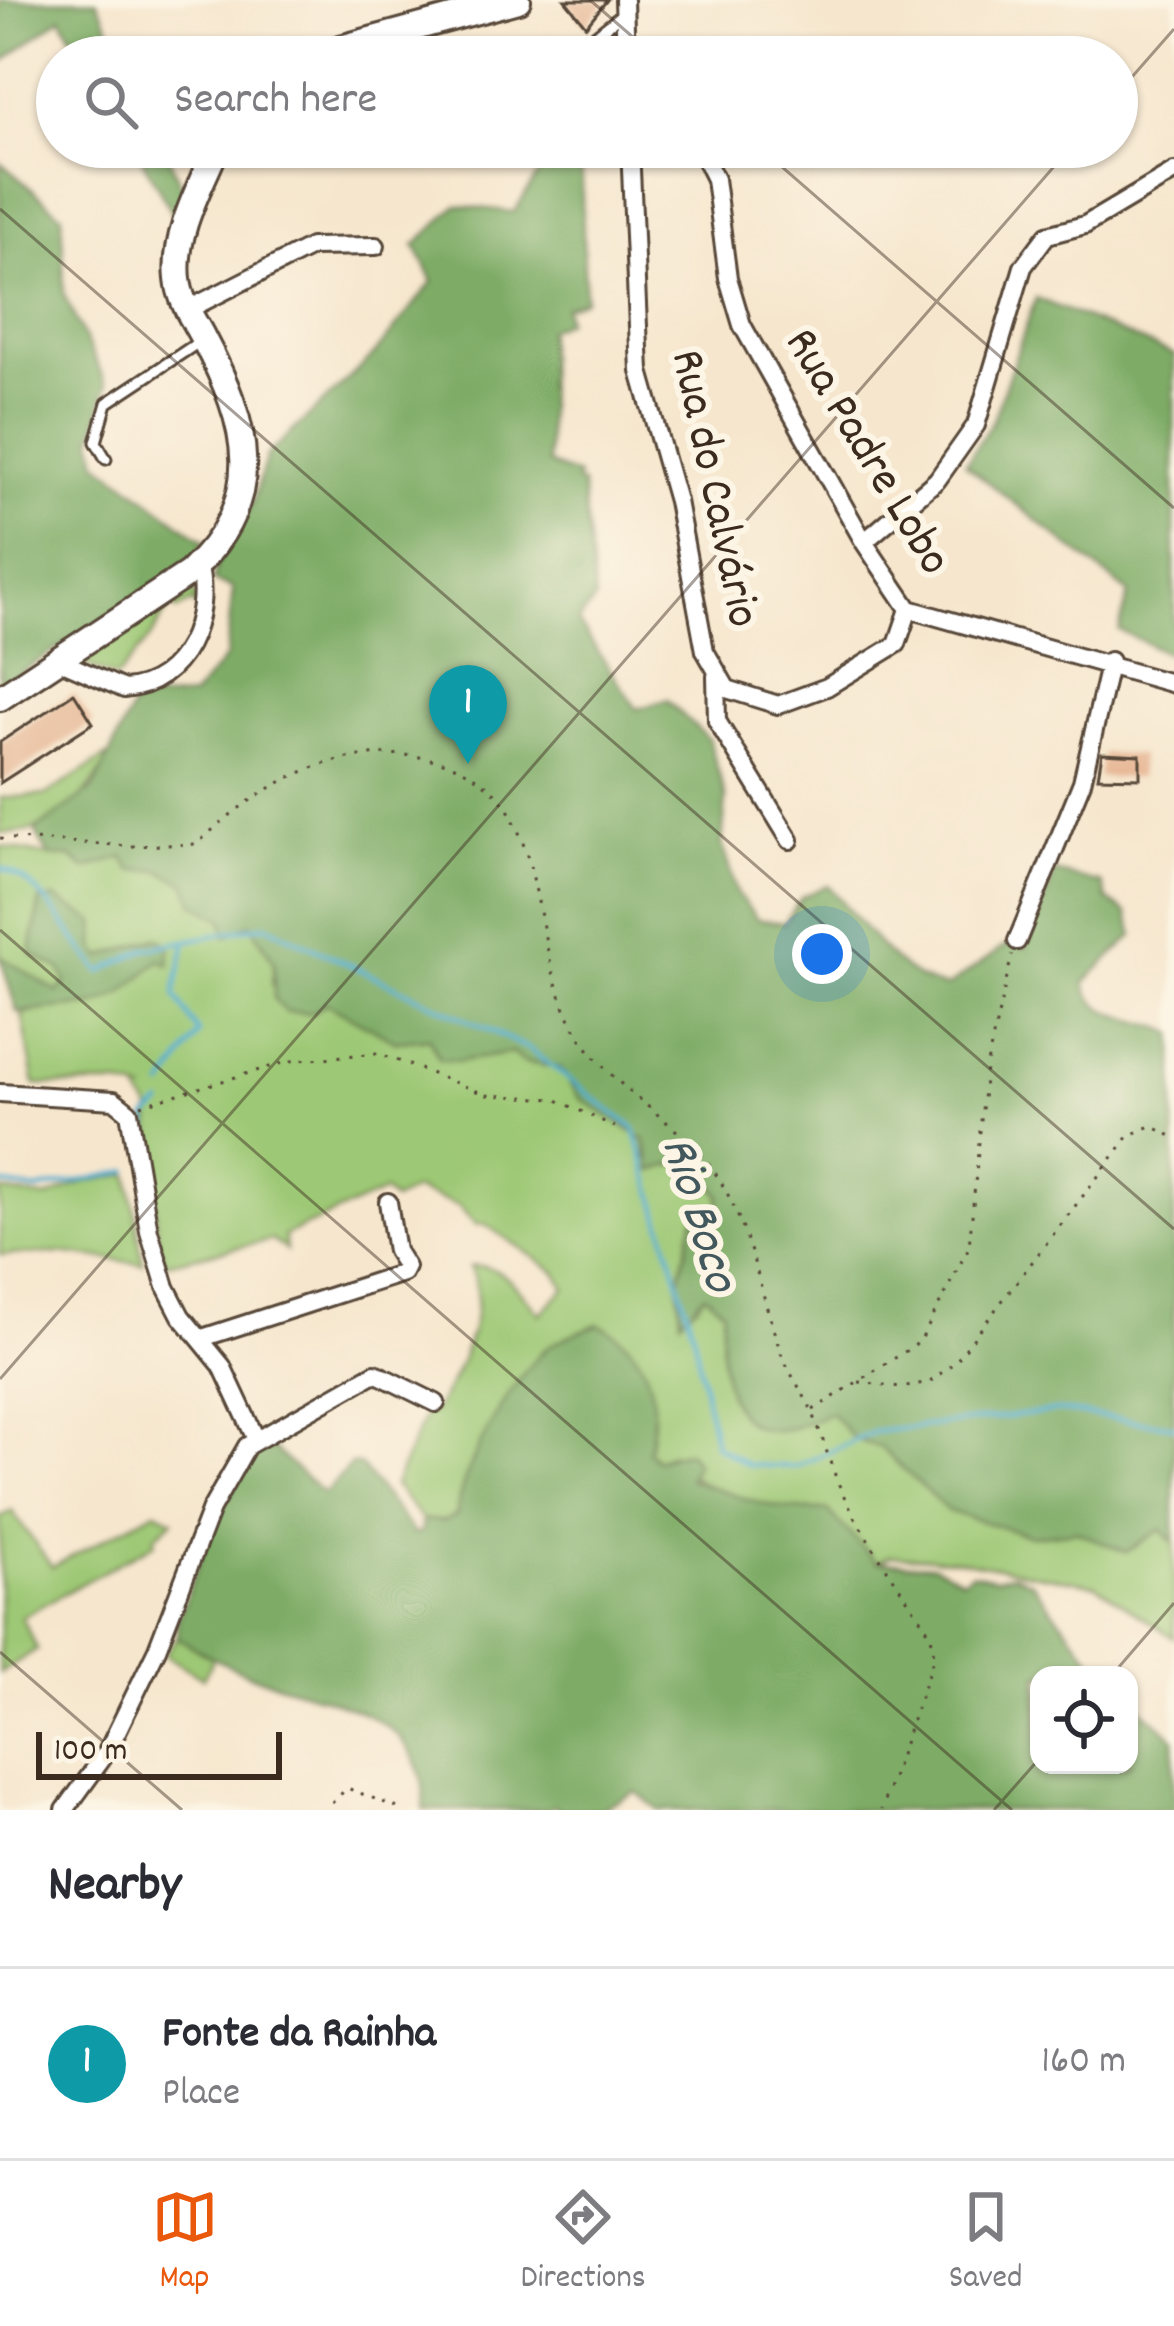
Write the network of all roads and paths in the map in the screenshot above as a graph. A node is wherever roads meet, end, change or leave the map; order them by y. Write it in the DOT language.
graph roads {
  1 [pos="518,0"];
  2 [pos="624,7"];
  3 [pos="385,36"];
  4 [pos="592,36"];
  5 [pos="209,168"];
  6 [pos="631,168"];
  7 [pos="710,168"];
  8 [pos="1174,172"];
  9 [pos="376,246"];
  10 [pos="187,310"];
  11 [pos="204,339"];
  12 [pos="106,460"];
  13 [pos="864,542"];
  14 [pos="199,564"];
  15 [pos="909,609"];
  16 [pos="58,660"];
  17 [pos="1110,662"];
  18 [pos="715,669"];
  19 [pos="1174,684"];
  20 [pos="0,698"];
  21 [pos="0,838"];
  22 [pos="790,840"];
  23 [pos="1017,941"];
  24 [pos="0,1093"];
  25 [pos="129,1112"];
  26 [pos="615,1127"];
  27 [pos="1174,1137"];
  28 [pos="388,1202"];
  29 [pos="202,1338"];
  30 [pos="856,1381"];
  31 [pos="436,1403"];
  32 [pos="812,1412"];
  33 [pos="256,1439"];
  34 [pos="332,1803"];
  35 [pos="65,1810"];
  36 [pos="403,1810"];
  37 [pos="881,1810"];
  1 -- 3 [label="main road"];
  2 -- 4 [label="lane"];
  5 -- 10 [label="main road"];
  6 -- 18 [label="street, Rua do Calvário"];
  7 -- 13 [label="street, Rua Padre Lobo"];
  8 -- 13 [label="street"];
  9 -- 10 [label="street"];
  10 -- 11 [label="main road"];
  11 -- 12 [label="lane"];
  11 -- 14 [label="main road"];
  13 -- 15 [label="street, Rua Padre Lobo"];
  14 -- 16 [label="main road"];
  14 -- 16 [label="street"];
  15 -- 17 [label="street, Rua Padre Lobo"];
  15 -- 18 [label="street, Rua do Calvário"];
  16 -- 20 [label="main road"];
  17 -- 19 [label="street, Rua Padre Lobo"];
  17 -- 23 [label="street"];
  18 -- 22 [label="street"];
  21 -- 32 [label="path"];
  23 -- 30 [label="path"];
  24 -- 25 [label="street"];
  25 -- 26 [label="path"];
  25 -- 29 [label="street"];
  27 -- 30 [label="path"];
  28 -- 29 [label="street"];
  29 -- 33 [label="street"];
  30 -- 32 [label="path"];
  31 -- 33 [label="street"];
  32 -- 37 [label="path"];
  33 -- 35 [label="street"];
  34 -- 36 [label="path"];
}
